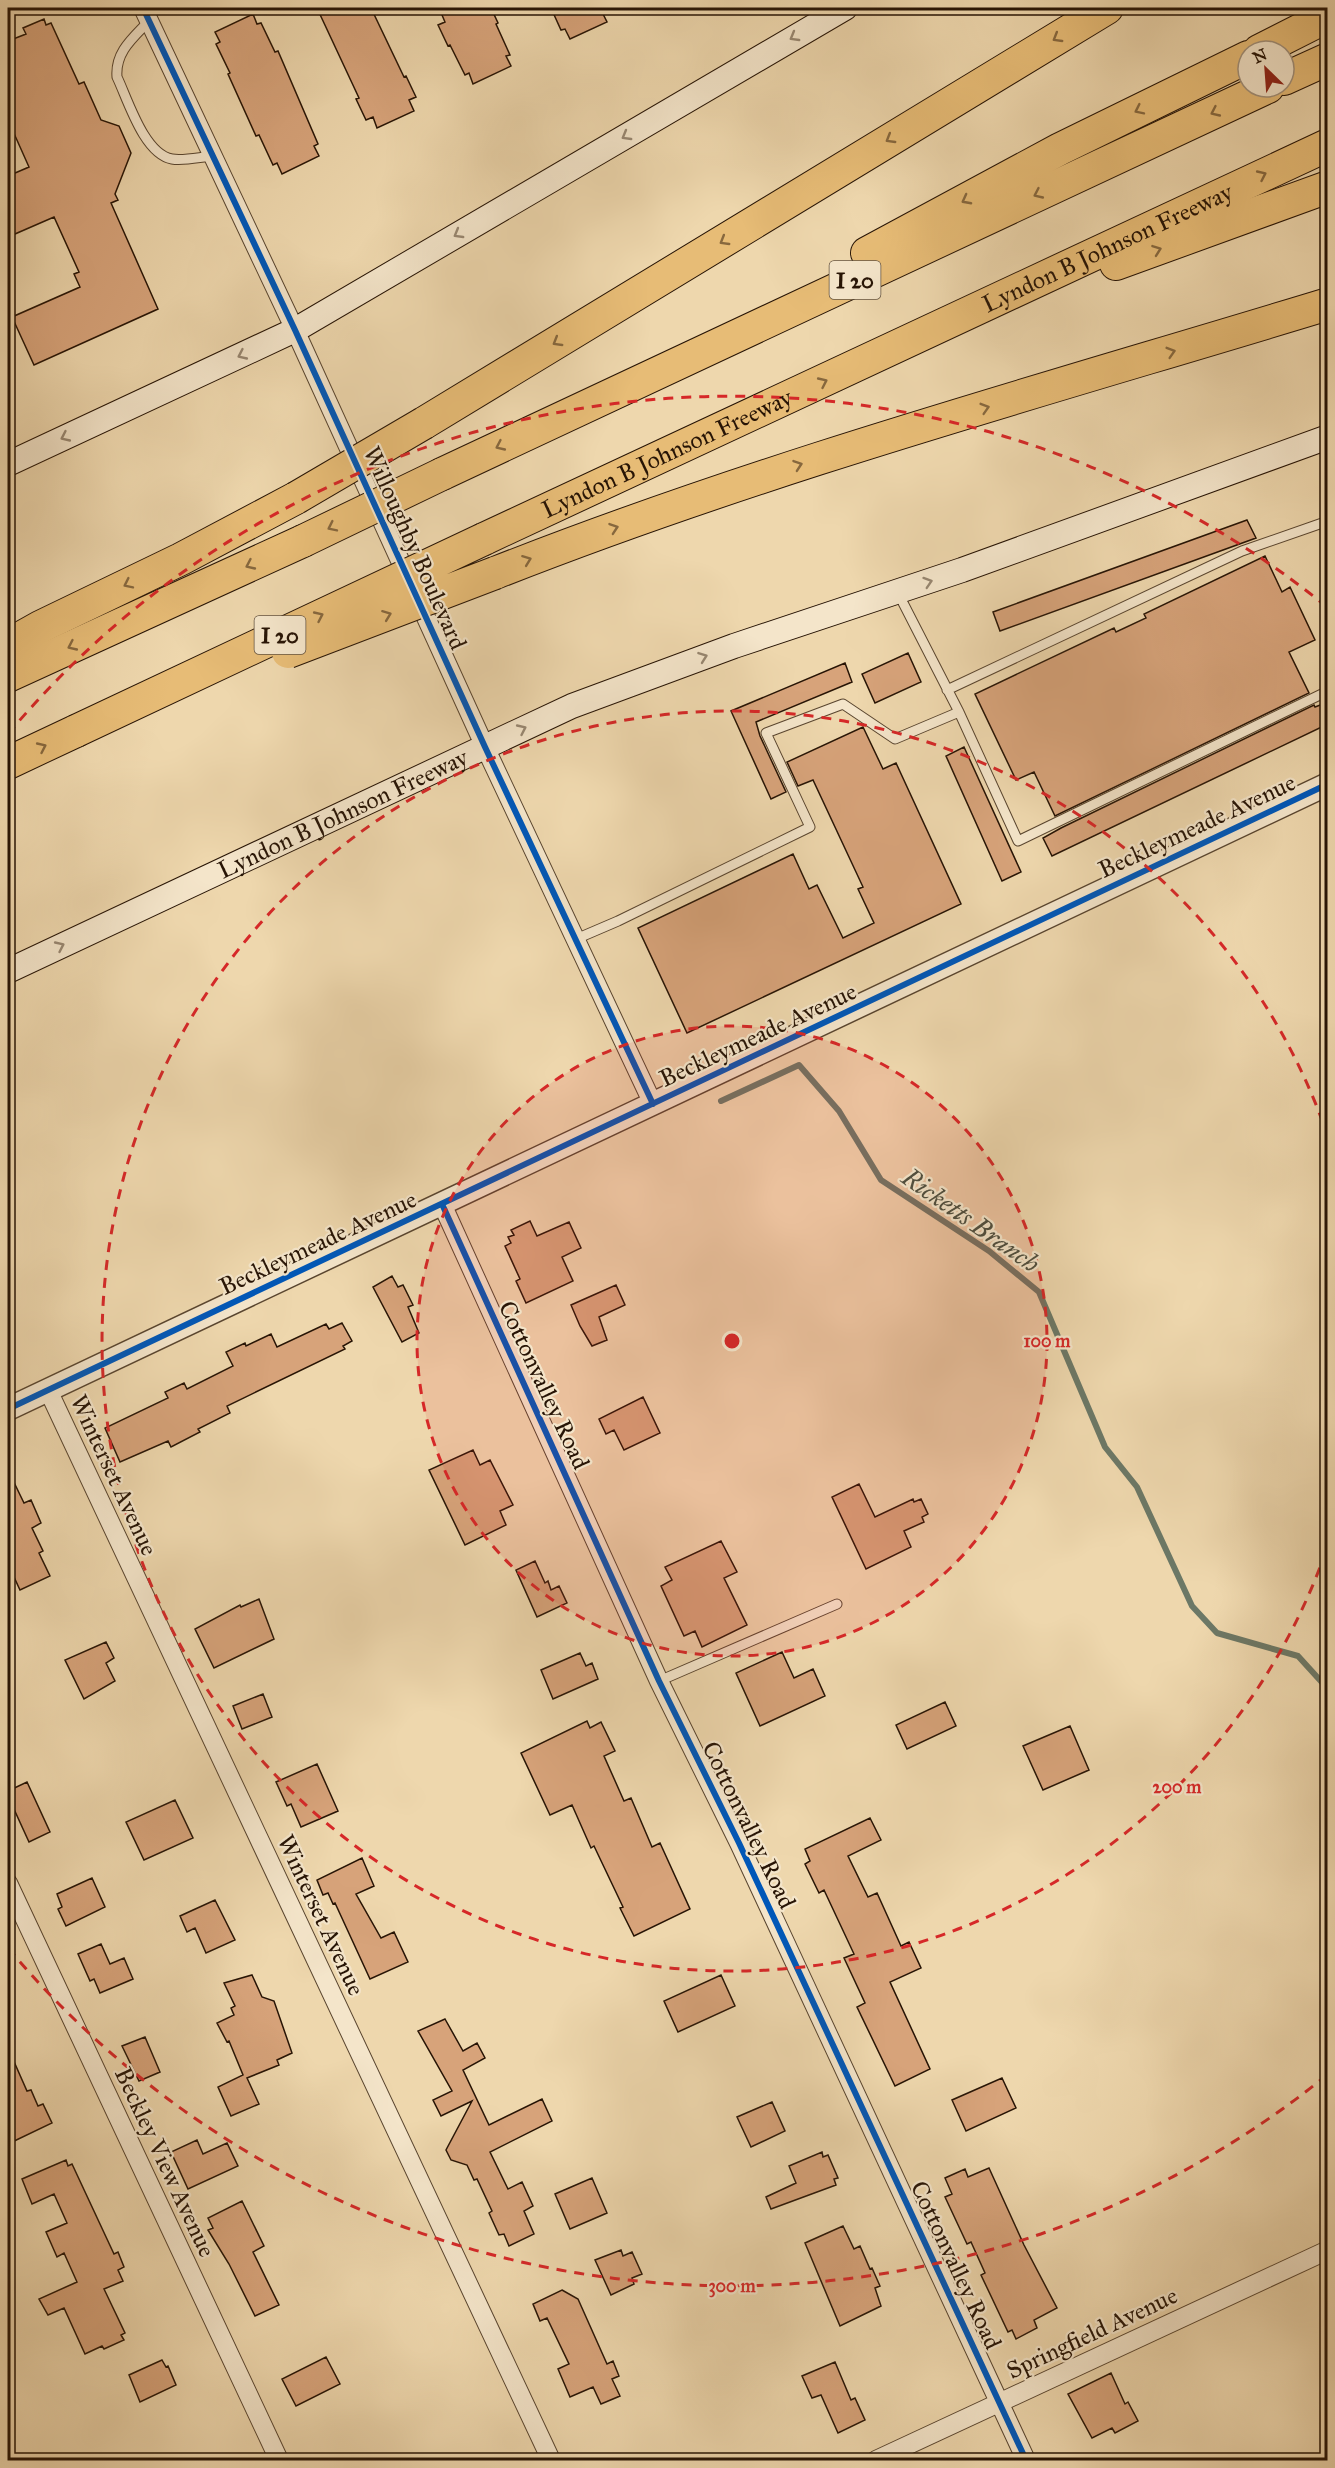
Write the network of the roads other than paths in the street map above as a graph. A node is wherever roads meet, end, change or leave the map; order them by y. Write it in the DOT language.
graph roads {
  1 [pos="844,8"];
  2 [pos="1107,8"];
  3 [pos="146,14"];
  4 [pos="1328,16"];
  5 [pos="1283,39"];
  6 [pos="1328,59"];
  7 [pos="1236,63"];
  8 [pos="1296,74"];
  9 [pos="1242,99"];
  10 [pos="1328,145"];
  11 [pos="213,156"];
  12 [pos="1328,187"];
  13 [pos="1328,304"];
  14 [pos="943,326"];
  15 [pos="296,330"];
  16 [pos="546,425"];
  17 [pos="1328,437"];
  18 [pos="8,464"];
  19 [pos="1328,521"];
  20 [pos="898,592"];
  21 [pos="8,645"];
  22 [pos="8,676"];
  23 [pos="947,690"];
  24 [pos="1328,691"];
  25 [pos="959,712"];
  26 [pos="76,731"];
  27 [pos="485,747"];
  28 [pos="8,763"];
  29 [pos="1328,784"];
  30 [pos="576,939"];
  31 [pos="8,971"];
  32 [pos="653,1104"];
  33 [pos="441,1204"];
  34 [pos="48,1390"];
  35 [pos="8,1409"];
  36 [pos="837,1604"];
  37 [pos="659,1681"];
  38 [pos="8,1883"];
  39 [pos="1328,2250"];
  40 [pos="1000,2402"];
  41 [pos="279,2460"];
  42 [pos="551,2460"];
  43 [pos="876,2460"];
  44 [pos="1026,2460"];
  1 -- 15 [label="main road, one-way"];
  2 -- 21 [label="highway, one-way, bridge"];
  3 -- 11 [label="street, Willoughby Boulevard"];
  3 -- 11 [label="lane"];
  4 -- 5 [label="highway"];
  6 -- 8 [label="highway"];
  7 -- 16 [label="highway, one-way"];
  9 -- 16 [label="highway, I 20, one-way"];
  14 -- 10 [label="highway, Lyndon B Johnson Freeway / I 20, one-way"];
  11 -- 15 [label="street, Willoughby Boulevard"];
  14 -- 12 [label="highway, one-way"];
  26 -- 13 [label="highway, one-way, bridge"];
  26 -- 14 [label="highway, Lyndon B Johnson Freeway / I 20, one-way, bridge"];
  15 -- 18 [label="main road, one-way"];
  15 -- 27 [label="street, Willoughby Boulevard"];
  16 -- 22 [label="highway, I 20, one-way, bridge"];
  20 -- 17 [label="main road, Lyndon B Johnson Freeway, one-way"];
  19 -- 23 [label="lane"];
  20 -- 23 [label="lane"];
  27 -- 20 [label="main road, Lyndon B Johnson Freeway, one-way"];
  23 -- 25 [label="lane"];
  24 -- 25 [label="lane"];
  25 -- 30 [label="lane"];
  28 -- 26 [label="highway, Lyndon B Johnson Freeway / I 20, one-way"];
  27 -- 30 [label="street, Willoughby Boulevard"];
  31 -- 27 [label="main road, Lyndon B Johnson Freeway, one-way"];
  29 -- 32 [label="street, Beckleymeade Avenue"];
  30 -- 32 [label="street, Willoughby Boulevard"];
  32 -- 33 [label="street, Beckleymeade Avenue"];
  33 -- 34 [label="street, Beckleymeade Avenue"];
  33 -- 37 [label="street, Cottonvalley Road"];
  34 -- 35 [label="street, Beckleymeade Avenue"];
  34 -- 42 [label="street, Winterset Avenue"];
  36 -- 37 [label="lane"];
  37 -- 40 [label="street, Cottonvalley Road"];
  38 -- 41 [label="street, Beckley View Avenue"];
  39 -- 40 [label="street, Springfield Avenue"];
  40 -- 43 [label="street, Springfield Avenue"];
  40 -- 44 [label="street, Cottonvalley Road"];
}
